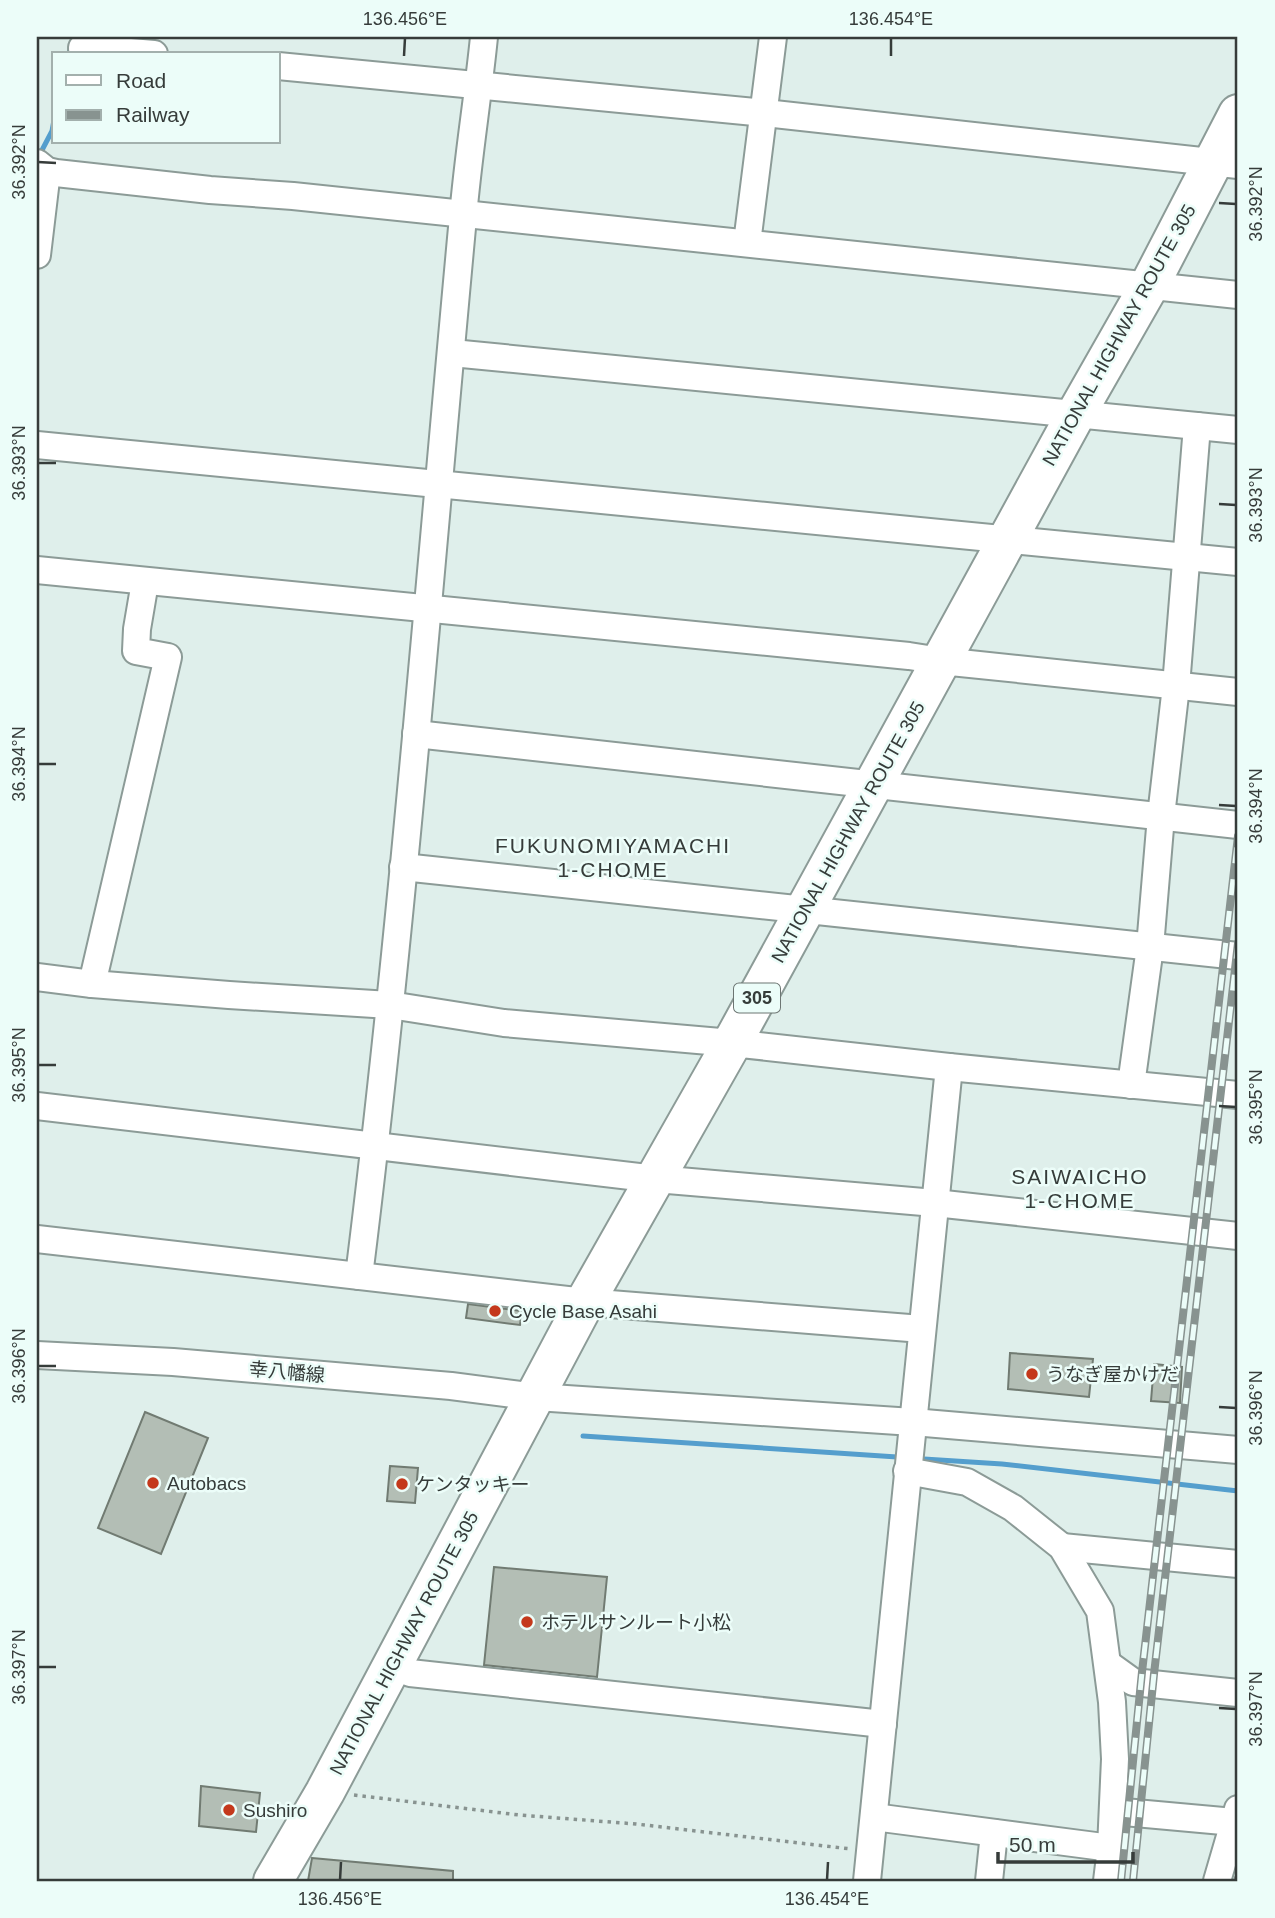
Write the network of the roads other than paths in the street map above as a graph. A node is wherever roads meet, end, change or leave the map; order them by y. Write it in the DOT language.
graph roads {
  1 [pos="484,37"];
  2 [pos="773,37"];
  3 [pos="82,48"];
  4 [pos="130,52"];
  5 [pos="280,66"];
  6 [pos="479,85"];
  7 [pos="765,113"];
  8 [pos="1238,114"];
  9 [pos="1225,164"];
  10 [pos="42,167"];
  11 [pos="463,215"];
  12 [pos="747,243"];
  13 [pos="37,255"];
  14 [pos="1149,286"];
  15 [pos="1238,295"];
  16 [pos="452,353"];
  17 [pos="1076,414"];
  18 [pos="1197,426"];
  19 [pos="1238,430"];
  20 [pos="37,444"];
  21 [pos="439,486"];
  22 [pos="1008,539"];
  23 [pos="1185,556"];
  24 [pos="1238,562"];
  25 [pos="37,570"];
  26 [pos="145,582"];
  27 [pos="427,610"];
  28 [pos="941,662"];
  29 [pos="1176,686"];
  30 [pos="1238,692"];
  31 [pos="416,734"];
  32 [pos="873,786"];
  33 [pos="1161,816"];
  34 [pos="1238,825"];
  35 [pos="403,867"];
  36 [pos="805,911"];
  37 [pos="1150,947"];
  38 [pos="1238,956"];
  39 [pos="37,977"];
  40 [pos="92,984"];
  41 [pos="390,1005"];
  42 [pos="732,1043"];
  43 [pos="949,1068"];
  44 [pos="1130,1085"];
  45 [pos="1238,1095"];
  46 [pos="37,1106"];
  47 [pos="375,1146"];
  48 [pos="656,1179"];
  49 [pos="935,1203"];
  50 [pos="1238,1236"];
  51 [pos="37,1240"];
  52 [pos="359,1276"];
  53 [pos="585,1302"];
  54 [pos="922,1329"];
  55 [pos="37,1355"];
  56 [pos="536,1397"];
  57 [pos="913,1422"];
  58 [pos="1238,1450"];
  59 [pos="907,1471"];
  60 [pos="1062,1547"];
  61 [pos="1238,1564"];
  62 [pos="1108,1664"];
  63 [pos="392,1666"];
  64 [pos="1238,1693"];
  65 [pos="883,1724"];
  66 [pos="1113,1811"];
  67 [pos="1236,1815"];
  68 [pos="874,1817"];
  69 [pos="994,1833"];
  70 [pos="1111,1848"];
  71 [pos="273,1881"];
  72 [pos="867,1881"];
  73 [pos="989,1881"];
  74 [pos="1107,1881"];
  75 [pos="1217,1881"];
  1 -- 6 [label="street"];
  2 -- 7 [label="street"];
  3 -- 4 [label="street"];
  5 -- 6 [label="street"];
  6 -- 7 [label="street"];
  6 -- 11 [label="street"];
  7 -- 9 [label="street"];
  7 -- 12 [label="street"];
  8 -- 9 [label="highway, NATIONAL HIGHWAY ROUTE 305 / 305"];
  9 -- 14 [label="highway, NATIONAL HIGHWAY ROUTE 305 / 305"];
  10 -- 11 [label="street"];
  10 -- 13 [label="street"];
  11 -- 12 [label="street"];
  11 -- 16 [label="street"];
  12 -- 14 [label="street"];
  14 -- 15 [label="street"];
  14 -- 17 [label="highway, NATIONAL HIGHWAY ROUTE 305 / 305"];
  16 -- 17 [label="street"];
  16 -- 21 [label="street"];
  17 -- 18 [label="street"];
  17 -- 22 [label="highway, NATIONAL HIGHWAY ROUTE 305 / 305"];
  18 -- 19 [label="street"];
  18 -- 23 [label="street"];
  20 -- 21 [label="street"];
  21 -- 22 [label="street"];
  21 -- 27 [label="street"];
  22 -- 23 [label="street"];
  22 -- 28 [label="highway, NATIONAL HIGHWAY ROUTE 305 / 305"];
  23 -- 24 [label="street"];
  23 -- 29 [label="street"];
  25 -- 26 [label="street"];
  26 -- 27 [label="street"];
  26 -- 40 [label="street"];
  27 -- 28 [label="street"];
  27 -- 31 [label="street"];
  28 -- 29 [label="street"];
  28 -- 32 [label="highway, NATIONAL HIGHWAY ROUTE 305 / 305"];
  29 -- 30 [label="street"];
  29 -- 33 [label="street"];
  31 -- 32 [label="street"];
  31 -- 35 [label="street"];
  32 -- 33 [label="street"];
  32 -- 36 [label="highway, NATIONAL HIGHWAY ROUTE 305 / 305"];
  33 -- 34 [label="street"];
  33 -- 37 [label="street"];
  35 -- 36 [label="street"];
  35 -- 41 [label="street"];
  36 -- 37 [label="street"];
  36 -- 42 [label="highway, NATIONAL HIGHWAY ROUTE 305 / 305"];
  37 -- 38 [label="street"];
  37 -- 44 [label="street"];
  39 -- 40 [label="street"];
  40 -- 41 [label="street"];
  41 -- 42 [label="street"];
  41 -- 47 [label="street"];
  42 -- 43 [label="street"];
  42 -- 48 [label="highway, NATIONAL HIGHWAY ROUTE 305 / 305"];
  43 -- 44 [label="street"];
  43 -- 49 [label="street"];
  44 -- 45 [label="street"];
  46 -- 47 [label="street"];
  47 -- 48 [label="street"];
  47 -- 52 [label="street"];
  48 -- 49 [label="street"];
  48 -- 53 [label="highway, NATIONAL HIGHWAY ROUTE 305 / 305"];
  49 -- 50 [label="street"];
  49 -- 54 [label="street"];
  51 -- 52 [label="street"];
  52 -- 53 [label="street"];
  53 -- 54 [label="street"];
  53 -- 56 [label="highway, NATIONAL HIGHWAY ROUTE 305 / 305"];
  54 -- 57 [label="street"];
  55 -- 56 [label="street, 幸八幡線"];
  56 -- 57 [label="street, 幸八幡線"];
  56 -- 63 [label="highway, NATIONAL HIGHWAY ROUTE 305 / 305"];
  57 -- 58 [label="street, 幸八幡線"];
  57 -- 59 [label="street"];
  59 -- 60 [label="street"];
  59 -- 65 [label="street"];
  60 -- 61 [label="street"];
  60 -- 62 [label="street"];
  62 -- 64 [label="street"];
  62 -- 66 [label="street"];
  63 -- 65 [label="street"];
  63 -- 71 [label="highway, NATIONAL HIGHWAY ROUTE 305 / 305"];
  65 -- 68 [label="street"];
  66 -- 67 [label="street"];
  66 -- 70 [label="street"];
  67 -- 75 [label="street"];
  68 -- 69 [label="street"];
  68 -- 72 [label="street"];
  69 -- 70 [label="street"];
  69 -- 73 [label="street"];
  70 -- 74 [label="street"];
}
